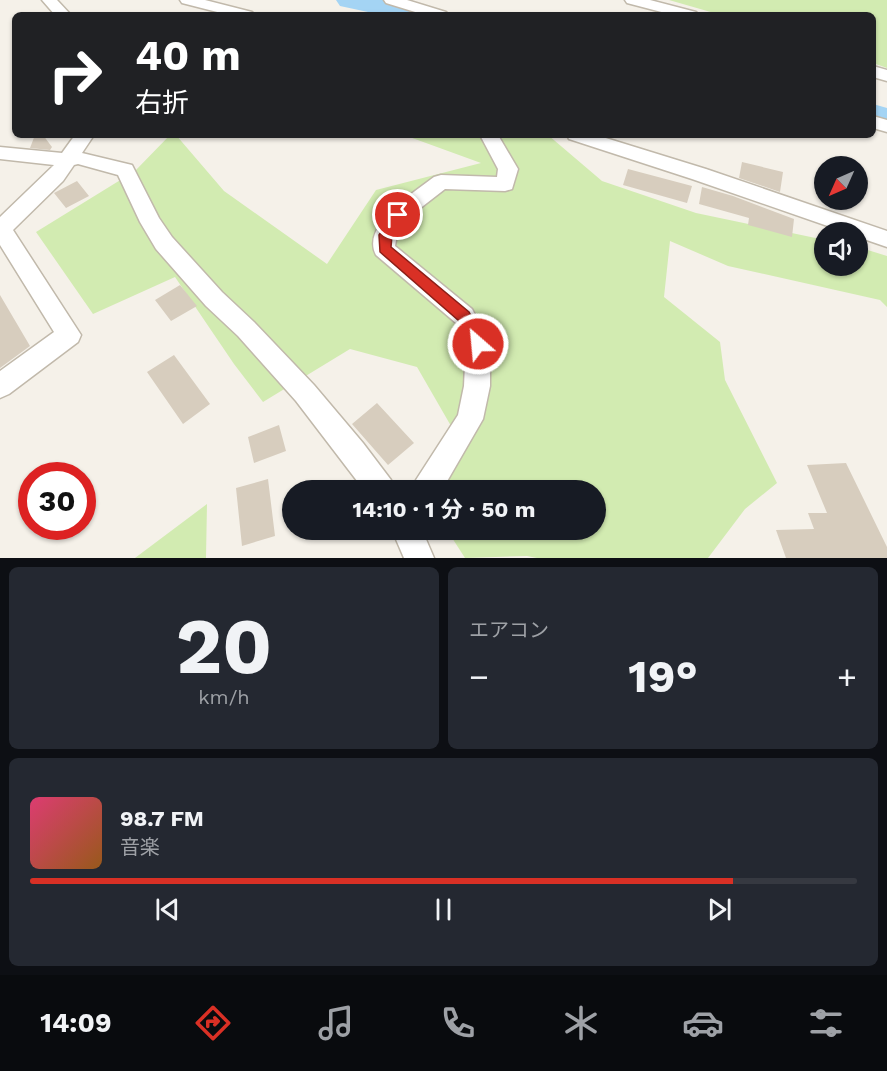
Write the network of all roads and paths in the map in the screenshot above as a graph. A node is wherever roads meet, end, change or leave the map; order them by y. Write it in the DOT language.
graph roads {
  1 [pos="49,0"];
  2 [pos="187,0"];
  3 [pos="391,0"];
  4 [pos="632,0"];
  5 [pos="60,12"];
  6 [pos="235,12"];
  7 [pos="431,12"];
  8 [pos="679,12"];
  9 [pos="83,138"];
  10 [pos="491,138"];
  11 [pos="591,138"];
  12 [pos="0,153"];
  13 [pos="67,160"];
  14 [pos="0,229"];
  15 [pos="887,238"];
  16 [pos="0,386"];
  17 [pos="373,480"];
  18 [pos="432,480"];
  19 [pos="411,540"];
  20 [pos="419,558"];
  1 -- 5 [label="street"];
  2 -- 6 [label="street"];
  3 -- 7 [label="street"];
  4 -- 8 [label="street"];
  9 -- 13 [label="street"];
  10 -- 18 [label="street"];
  11 -- 15 [label="street"];
  12 -- 13 [label="street"];
  13 -- 14 [label="street"];
  13 -- 17 [label="street"];
  14 -- 16 [label="street"];
  19 -- 20 [label="street"];
}
